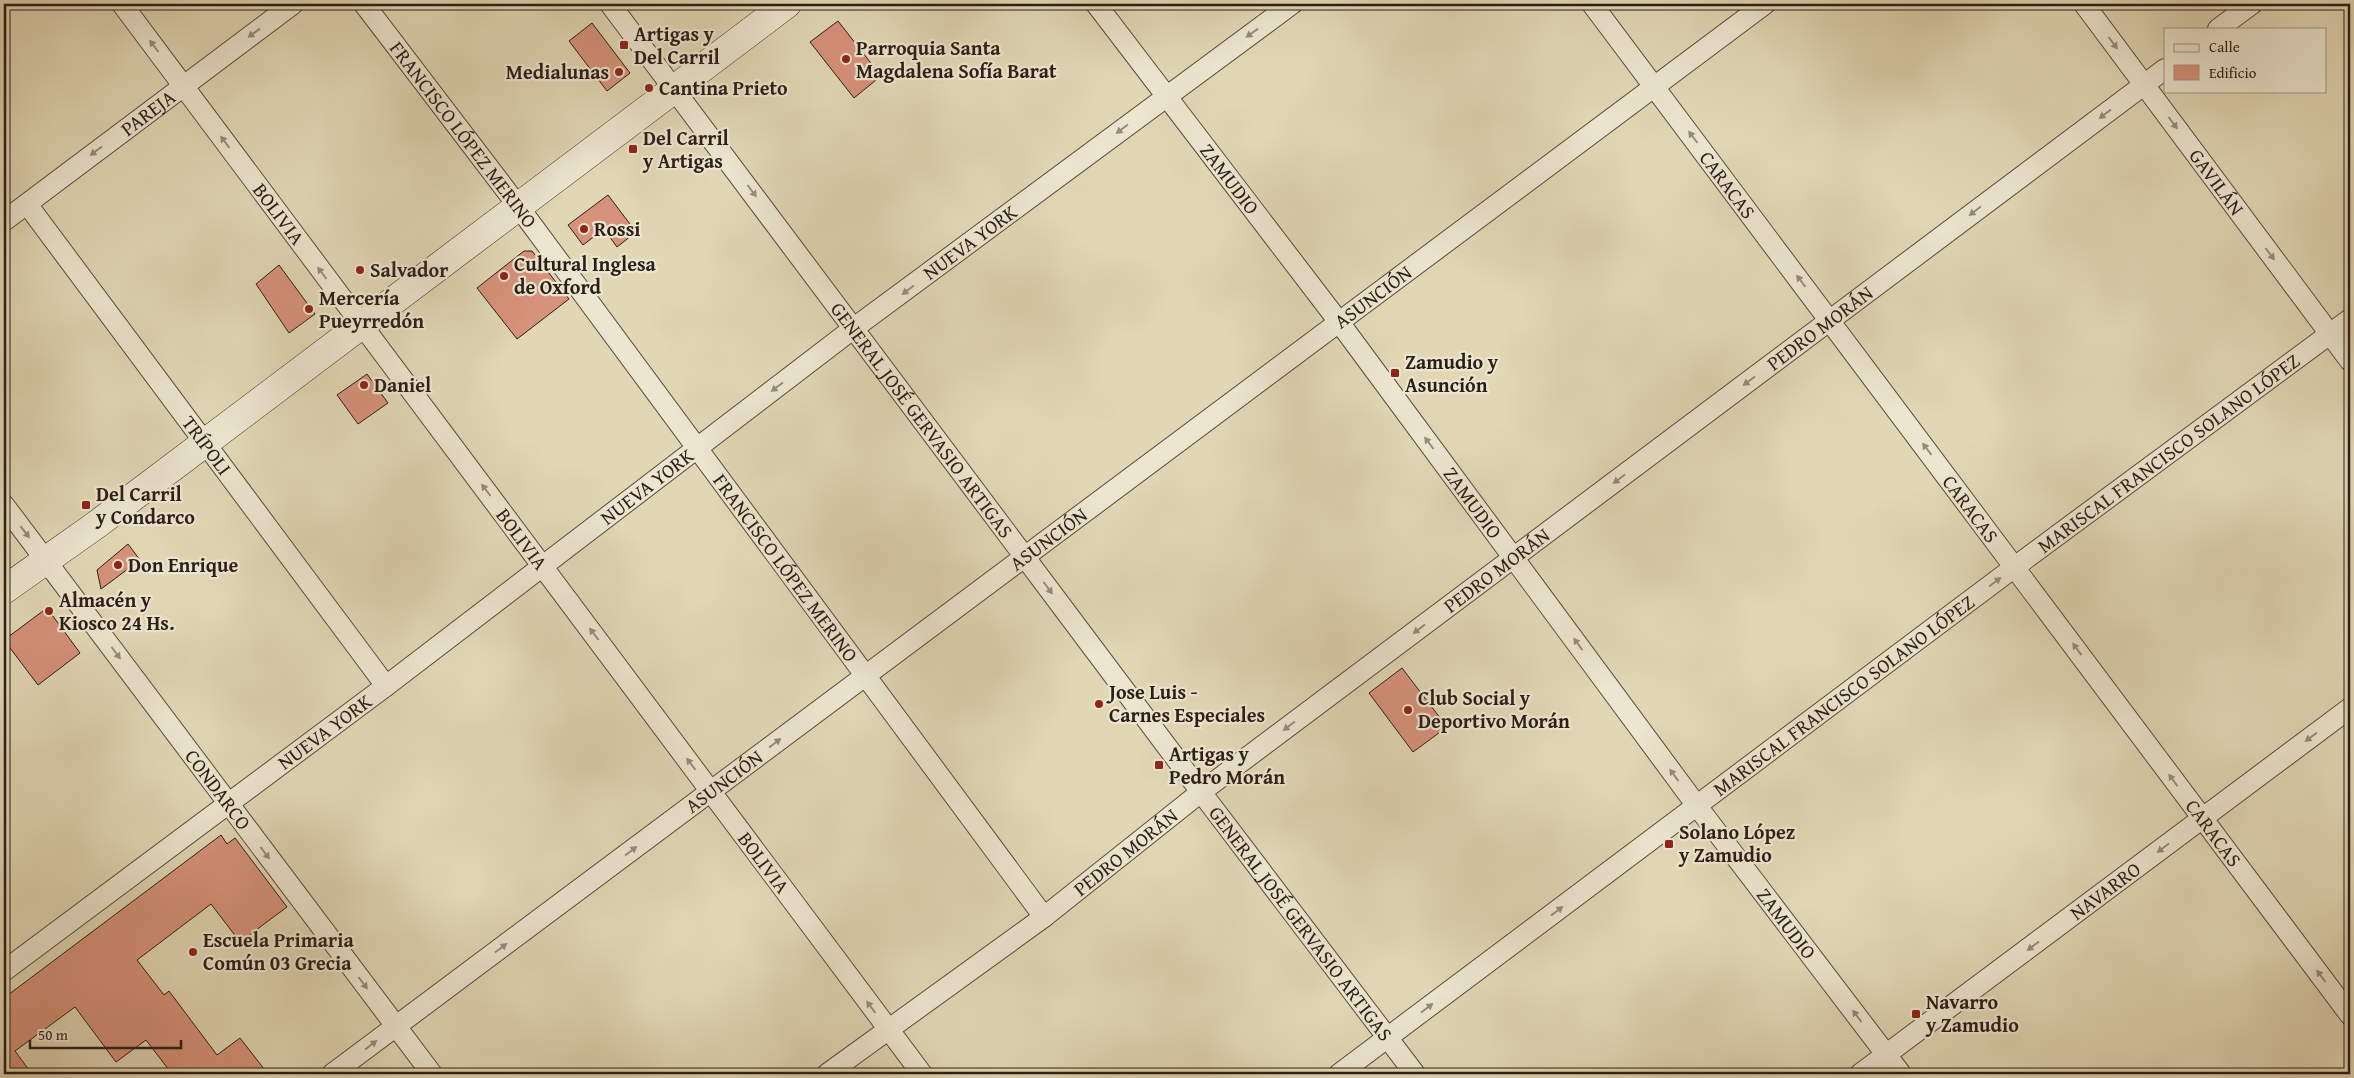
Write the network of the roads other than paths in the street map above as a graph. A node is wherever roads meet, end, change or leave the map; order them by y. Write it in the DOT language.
graph roads {
  1 [pos="122,4"];
  2 [pos="293,4"];
  3 [pos="364,4"];
  4 [pos="610,4"];
  5 [pos="787,4"];
  6 [pos="1096,4"];
  7 [pos="1292,4"];
  8 [pos="1592,4"];
  9 [pos="1766,4"];
  10 [pos="2084,4"];
  11 [pos="2252,4"];
  12 [pos="2219,28"];
  13 [pos="2164,70"];
  14 [pos="2144,84"];
  15 [pos="183,85"];
  16 [pos="1654,87"];
  17 [pos="675,89"];
  18 [pos="1165,96"];
  19 [pos="27,204"];
  20 [pos="518,206"];
  21 [pos="4,221"];
  22 [pos="2350,318"];
  23 [pos="1830,320"];
  24 [pos="1339,322"];
  25 [pos="362,326"];
  26 [pos="854,328"];
  27 [pos="2330,334"];
  28 [pos="2350,361"];
  29 [pos="205,443"];
  30 [pos="697,448"];
  31 [pos="4,505"];
  32 [pos="1024,557"];
  33 [pos="1515,558"];
  34 [pos="46,559"];
  35 [pos="544,566"];
  36 [pos="2016,566"];
  37 [pos="4,590"];
  38 [pos="865,676"];
  39 [pos="386,686"];
  40 [pos="2350,708"];
  41 [pos="711,791"];
  42 [pos="1201,792"];
  43 [pos="228,804"];
  44 [pos="1697,806"];
  45 [pos="2202,819"];
  46 [pos="1044,917"];
  47 [pos="4,970"];
  48 [pos="2350,1015"];
  49 [pos="396,1026"];
  50 [pos="888,1030"];
  51 [pos="1388,1038"];
  52 [pos="1887,1054"];
  53 [pos="332,1074"];
  54 [pos="432,1074"];
  55 [pos="827,1074"];
  56 [pos="922,1074"];
  57 [pos="1339,1074"];
  58 [pos="1415,1074"];
  59 [pos="1860,1074"];
  60 [pos="1902,1074"];
  15 -- 1 [label="street, BOLIVIA, one-way"];
  2 -- 15 [label="street, PAREJA, one-way"];
  3 -- 20 [label="street, FRANCISCO LÓPEZ MERINO"];
  4 -- 17 [label="street, GENERAL JOSÉ GERVASIO ARTIGAS"];
  5 -- 17 [label="main road"];
  6 -- 18 [label="street, ZAMUDIO"];
  7 -- 18 [label="street, NUEVA YORK, one-way"];
  8 -- 16 [label="street, CARACAS"];
  9 -- 16 [label="street, ASUNCIÓN"];
  10 -- 14 [label="street, GAVILÁN, one-way"];
  11 -- 12 [label="street"];
  13 -- 14 [label="street, PEDRO MORÁN"];
  14 -- 23 [label="street, PEDRO MORÁN, one-way"];
  14 -- 27 [label="street, GAVILÁN, one-way"];
  15 -- 19 [label="street, PAREJA, one-way"];
  25 -- 15 [label="street, BOLIVIA, one-way"];
  23 -- 16 [label="street, CARACAS, one-way"];
  16 -- 24 [label="street, ASUNCIÓN"];
  17 -- 20 [label="main road"];
  17 -- 26 [label="street, GENERAL JOSÉ GERVASIO ARTIGAS, one-way"];
  18 -- 24 [label="street, ZAMUDIO"];
  18 -- 26 [label="street, NUEVA YORK, one-way"];
  19 -- 21 [label="street, PAREJA"];
  19 -- 29 [label="street, TRÍPOLI"];
  20 -- 25 [label="main road"];
  20 -- 30 [label="street, FRANCISCO LÓPEZ MERINO"];
  22 -- 27 [label="street, MARISCAL FRANCISCO SOLANO LÓPEZ"];
  23 -- 33 [label="street, PEDRO MORÁN, one-way"];
  36 -- 23 [label="street, CARACAS, one-way"];
  24 -- 32 [label="street, ASUNCIÓN"];
  33 -- 24 [label="street, ZAMUDIO, one-way"];
  25 -- 29 [label="main road"];
  35 -- 25 [label="street, BOLIVIA, one-way"];
  26 -- 30 [label="street, NUEVA YORK, one-way"];
  26 -- 32 [label="street, GENERAL JOSÉ GERVASIO ARTIGAS"];
  27 -- 28 [label="street, GAVILÁN"];
  27 -- 36 [label="street, MARISCAL FRANCISCO SOLANO LÓPEZ"];
  29 -- 34 [label="main road"];
  29 -- 39 [label="street, TRÍPOLI"];
  30 -- 35 [label="street, NUEVA YORK"];
  30 -- 38 [label="street, FRANCISCO LÓPEZ MERINO"];
  31 -- 34 [label="street, CONDARCO, one-way"];
  32 -- 38 [label="street, ASUNCIÓN"];
  32 -- 42 [label="street, GENERAL JOSÉ GERVASIO ARTIGAS, one-way"];
  33 -- 42 [label="street, PEDRO MORÁN, one-way"];
  44 -- 33 [label="street, ZAMUDIO, one-way"];
  34 -- 37 [label="main road"];
  34 -- 43 [label="street, CONDARCO, one-way"];
  35 -- 39 [label="street, NUEVA YORK"];
  41 -- 35 [label="street, BOLIVIA, one-way"];
  44 -- 36 [label="street, MARISCAL FRANCISCO SOLANO LÓPEZ, one-way"];
  45 -- 36 [label="street, CARACAS, one-way"];
  41 -- 38 [label="street, ASUNCIÓN, one-way"];
  38 -- 46 [label="street, FRANCISCO LÓPEZ MERINO"];
  39 -- 43 [label="street, NUEVA YORK"];
  40 -- 45 [label="street, NAVARRO, one-way"];
  49 -- 41 [label="street, ASUNCIÓN, one-way"];
  50 -- 41 [label="street, BOLIVIA, one-way"];
  42 -- 46 [label="street, PEDRO MORÁN"];
  42 -- 51 [label="street, GENERAL JOSÉ GERVASIO ARTIGAS"];
  43 -- 47 [label="street, NUEVA YORK"];
  43 -- 49 [label="street, CONDARCO, one-way"];
  51 -- 44 [label="street, MARISCAL FRANCISCO SOLANO LÓPEZ, one-way"];
  52 -- 44 [label="street, ZAMUDIO, one-way"];
  48 -- 45 [label="street, CARACAS, one-way"];
  45 -- 52 [label="street, NAVARRO, one-way"];
  46 -- 50 [label="street, PEDRO MORÁN"];
  53 -- 49 [label="street, ASUNCIÓN, one-way"];
  49 -- 54 [label="street, CONDARCO"];
  50 -- 55 [label="street, PEDRO MORÁN"];
  50 -- 56 [label="street, BOLIVIA"];
  51 -- 57 [label="street, MARISCAL FRANCISCO SOLANO LÓPEZ"];
  51 -- 58 [label="street, GENERAL JOSÉ GERVASIO ARTIGAS"];
  52 -- 59 [label="street, NAVARRO"];
  52 -- 60 [label="street, ZAMUDIO"];
}
